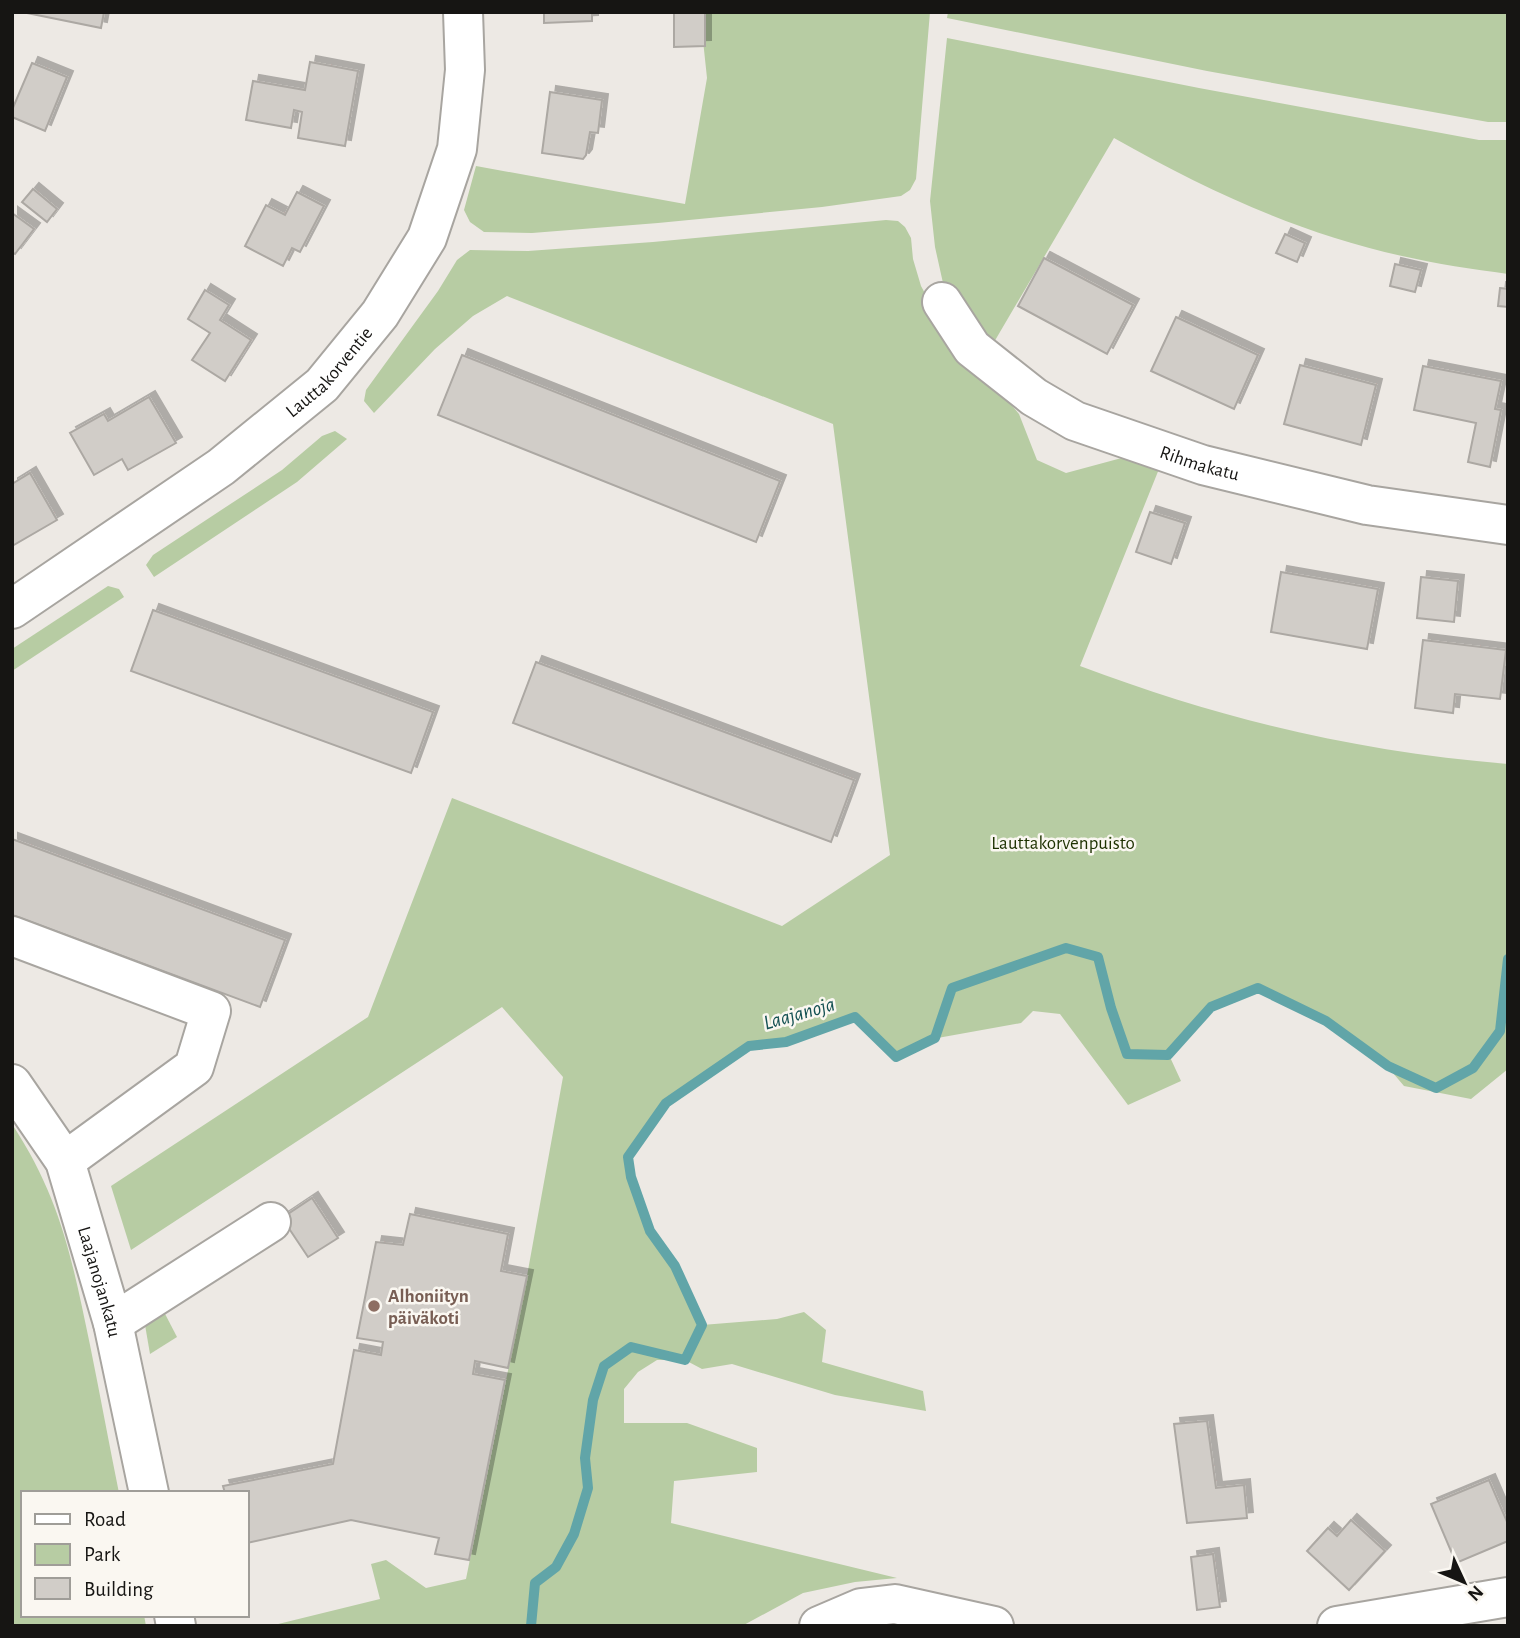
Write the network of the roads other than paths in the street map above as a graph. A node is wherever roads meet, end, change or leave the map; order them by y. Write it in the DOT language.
graph roads {
  1 [pos="463,12"];
  2 [pos="942,302"];
  3 [pos="1508,525"];
  4 [pos="12,609"];
  5 [pos="12,936"];
  6 [pos="12,1084"];
  7 [pos="65,1161"];
  8 [pos="271,1222"];
  9 [pos="113,1324"];
  10 [pos="149,1491"];
  11 [pos="1508,1597"];
  12 [pos="819,1626"];
  13 [pos="994,1626"];
  14 [pos="1337,1626"];
  1 -- 4 [label="street, Lauttakorventie"];
  2 -- 3 [label="street, Rihmakatu"];
  5 -- 7 [label="street"];
  6 -- 7 [label="street, Laajanojankatu"];
  7 -- 9 [label="street, Laajanojankatu"];
  8 -- 9 [label="street"];
  9 -- 10 [label="street, Laajanojankatu"];
  11 -- 14 [label="street"];
  12 -- 13 [label="street"];
}
